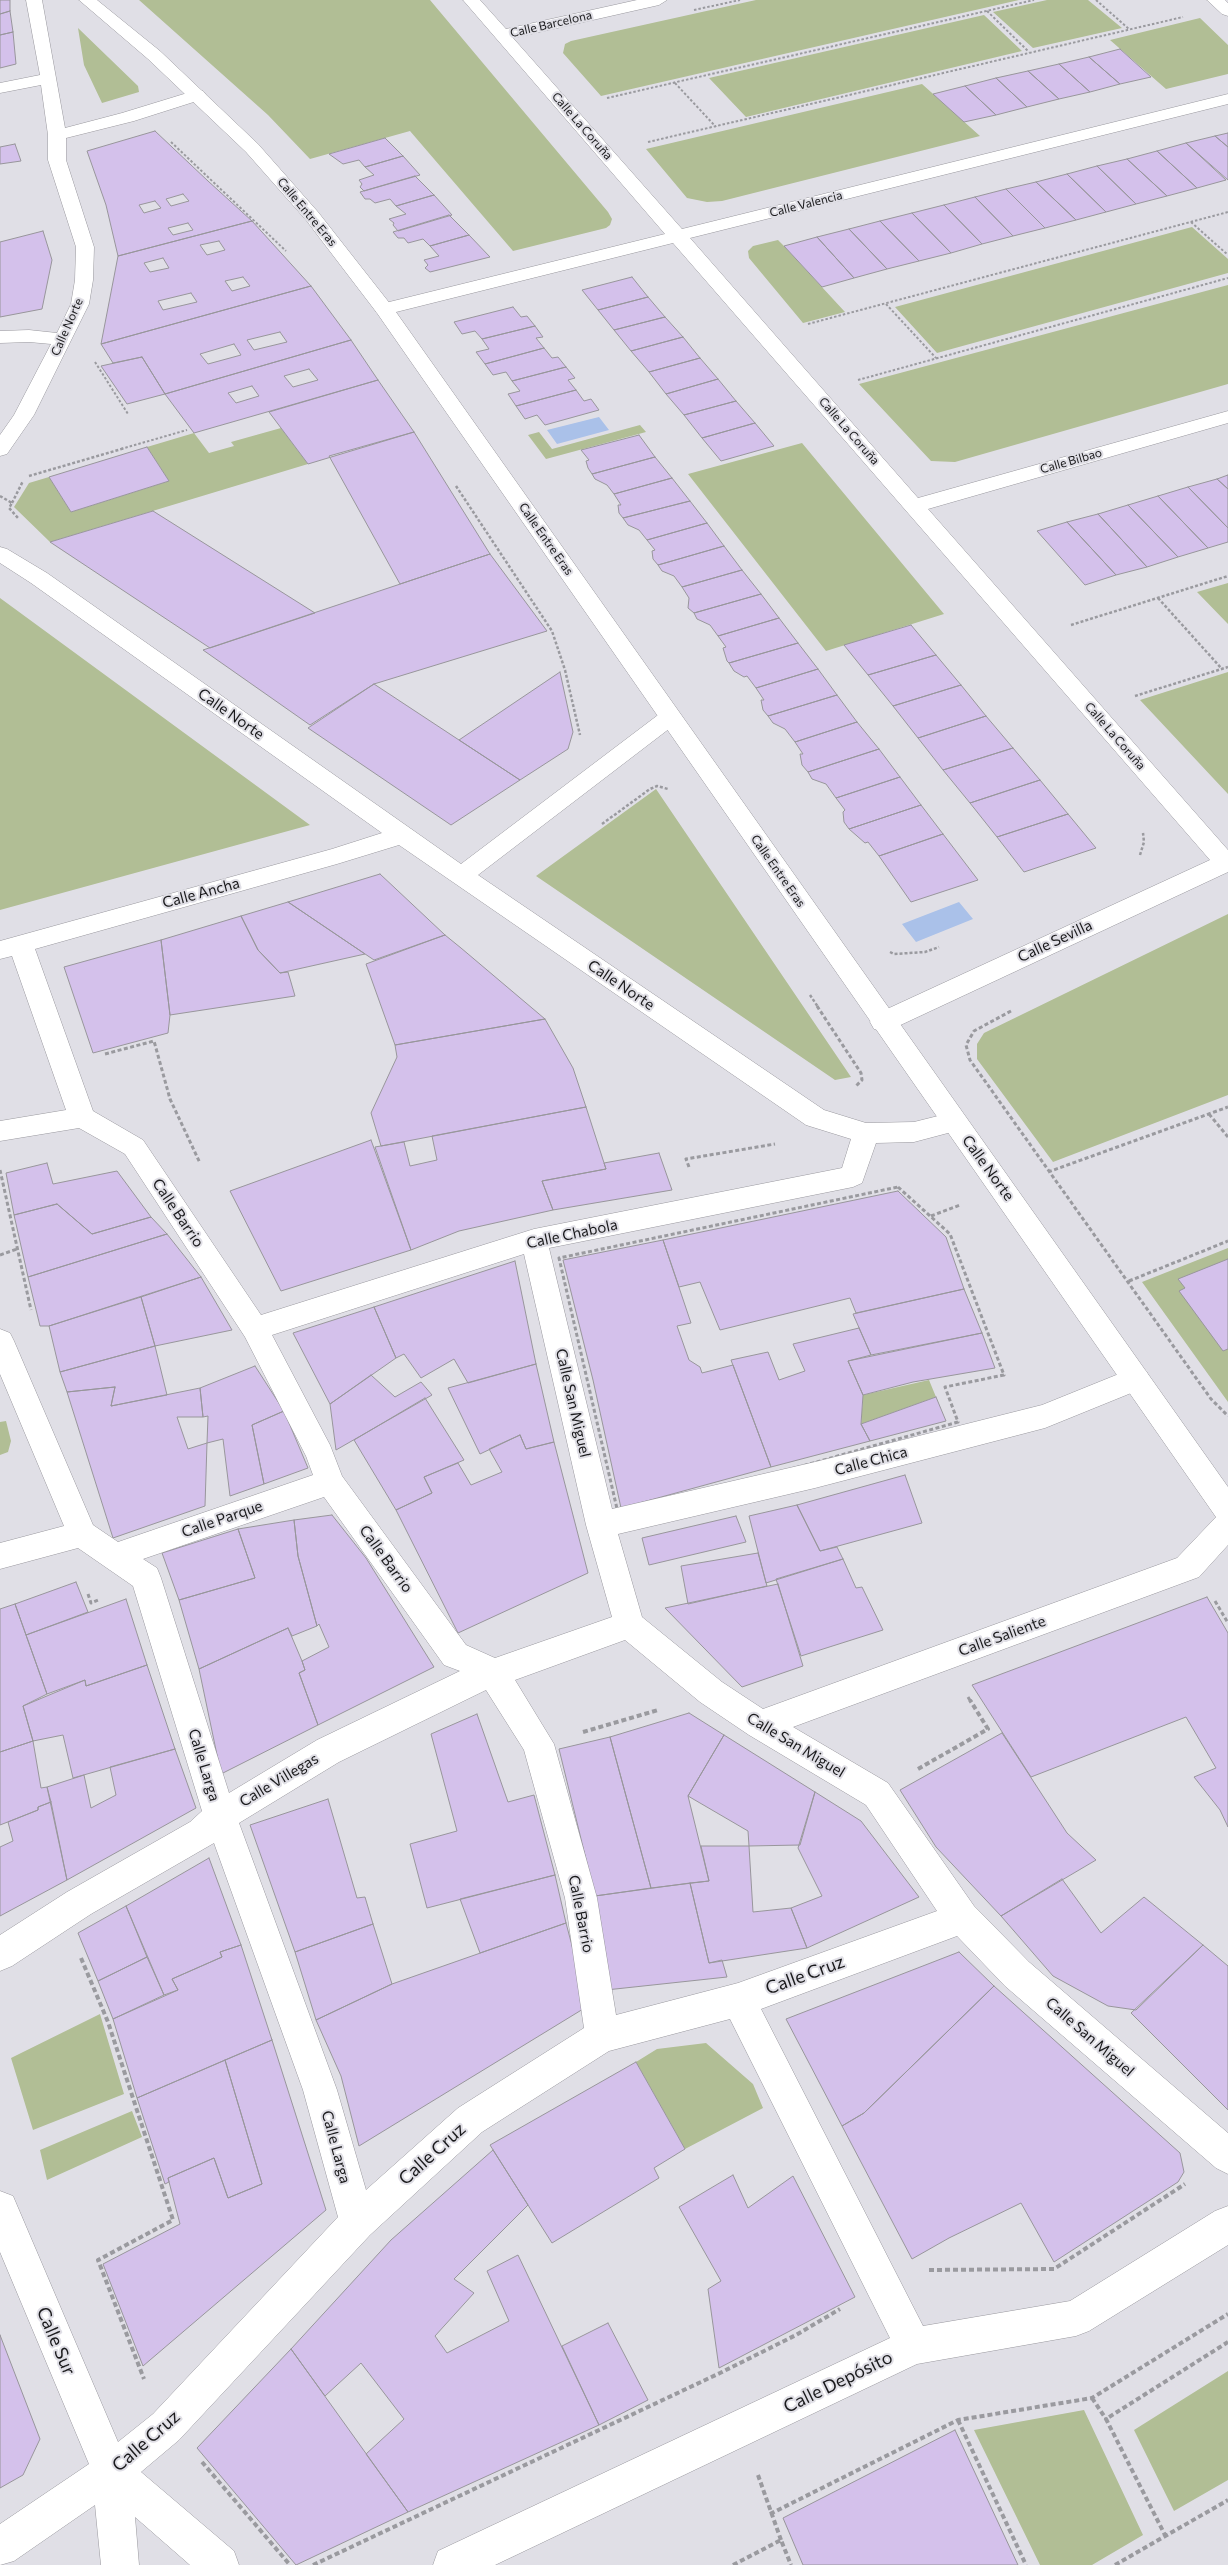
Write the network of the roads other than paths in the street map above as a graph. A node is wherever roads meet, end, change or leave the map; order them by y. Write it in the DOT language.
graph roads {
  1 [pos="34,0"];
  2 [pos="87,0"];
  3 [pos="472,0"];
  4 [pos="659,0"];
  5 [pos="1216,0"];
  6 [pos="1228,11"];
  7 [pos="502,35"];
  8 [pos="49,78"];
  9 [pos="0,88"];
  10 [pos="197,95"];
  11 [pos="1228,98"];
  12 [pos="57,135"];
  13 [pos="678,236"];
  14 [pos="384,309"];
  15 [pos="0,337"];
  16 [pos="63,340"];
  17 [pos="1228,417"];
  18 [pos="0,450"];
  19 [pos="914,506"];
  20 [pos="0,554"];
  21 [pos="670,717"];
  22 [pos="402,835"];
  23 [pos="1227,862"];
  24 [pos="462,876"];
  25 [pos="11,947"];
  26 [pos="883,1022"];
  27 [pos="82,1117"];
  28 [pos="954,1122"];
  29 [pos="0,1131"];
  30 [pos="866,1133"];
  31 [pos="534,1240"];
  32 [pos="255,1329"];
  33 [pos="0,1341"];
  34 [pos="1136,1379"];
  35 [pos="330,1482"];
  36 [pos="1228,1511"];
  37 [pos="1228,1524"];
  38 [pos="601,1525"];
  39 [pos="82,1534"];
  40 [pos="0,1556"];
  41 [pos="115,1556"];
  42 [pos="629,1625"];
  43 [pos="493,1673"];
  44 [pos="760,1725"];
  45 [pos="220,1816"];
  46 [pos="962,1918"];
  47 [pos="0,1954"];
  48 [pos="738,2000"];
  49 [pos="602,2036"];
  50 [pos="1228,2156"];
  51 [pos="0,2209"];
  52 [pos="357,2222"];
  53 [pos="1228,2224"];
  54 [pos="914,2346"];
  55 [pos="111,2472"];
  56 [pos="0,2547"];
  57 [pos="120,2565"];
  58 [pos="220,2565"];
  59 [pos="452,2565"];
  1 -- 8 [label="street, Calle Norte"];
  2 -- 10 [label="street, Calle Entre Eras"];
  3 -- 7 [label="street, Calle La Coruña"];
  4 -- 7 [label="street, Calle Barcelona"];
  5 -- 6 [label="street"];
  7 -- 13 [label="street, Calle La Coruña"];
  8 -- 9 [label="street"];
  8 -- 12 [label="street, Calle Norte"];
  10 -- 12 [label="street"];
  10 -- 14 [label="street, Calle Entre Eras"];
  11 -- 13 [label="street, Calle Valencia"];
  12 -- 16 [label="street, Calle Norte"];
  13 -- 14 [label="street, Calle Valencia"];
  13 -- 19 [label="street, Calle La Coruña"];
  14 -- 21 [label="street, Calle Entre Eras"];
  15 -- 16 [label="street"];
  16 -- 18 [label="street, Calle Norte"];
  17 -- 19 [label="street, Calle Bilbao"];
  19 -- 23 [label="street, Calle La Coruña"];
  20 -- 22 [label="street, Calle Norte"];
  21 -- 24 [label="street"];
  21 -- 26 [label="street, Calle Entre Eras"];
  22 -- 24 [label="street, Calle Norte"];
  22 -- 25 [label="street, Calle Ancha"];
  23 -- 26 [label="street, Calle Sevilla"];
  24 -- 30 [label="street, Calle Norte"];
  25 -- 27 [label="street"];
  26 -- 28 [label="street, Calle Entre Eras"];
  27 -- 29 [label="street"];
  27 -- 32 [label="street, Calle Barrio"];
  28 -- 30 [label="street, Calle Norte"];
  28 -- 34 [label="street, Calle Norte"];
  30 -- 31 [label="street, Calle Chabola"];
  31 -- 32 [label="street, Calle Chabola"];
  31 -- 38 [label="street, Calle San Miguel"];
  32 -- 35 [label="street, Calle Barrio"];
  33 -- 39 [label="street"];
  34 -- 36 [label="street, Calle Norte"];
  34 -- 38 [label="street, Calle Chica"];
  35 -- 41 [label="street, Calle Parque"];
  35 -- 43 [label="street, Calle Barrio"];
  37 -- 44 [label="street, Calle Saliente"];
  38 -- 42 [label="street, Calle San Miguel"];
  39 -- 40 [label="street"];
  39 -- 41 [label="street, Calle Larga"];
  41 -- 45 [label="street, Calle Larga"];
  42 -- 43 [label="street, Calle Villegas"];
  42 -- 44 [label="street, Calle San Miguel"];
  43 -- 45 [label="street, Calle Villegas"];
  43 -- 49 [label="street, Calle Barrio"];
  44 -- 46 [label="street, Calle San Miguel"];
  45 -- 47 [label="street, Calle Villegas"];
  45 -- 52 [label="street, Calle Larga"];
  46 -- 48 [label="street, Calle Cruz"];
  46 -- 50 [label="street, Calle San Miguel"];
  48 -- 49 [label="street, Calle Cruz"];
  48 -- 54 [label="street"];
  49 -- 52 [label="street, Calle Cruz"];
  51 -- 55 [label="street, Calle Sur"];
  52 -- 55 [label="street, Calle Cruz"];
  53 -- 54 [label="street, Calle Depósito"];
  54 -- 59 [label="street, Calle Depósito"];
  55 -- 56 [label="street, Calle Cruz"];
  55 -- 57 [label="street, Calle Sur"];
  55 -- 58 [label="street, Calle Sur"];
}
